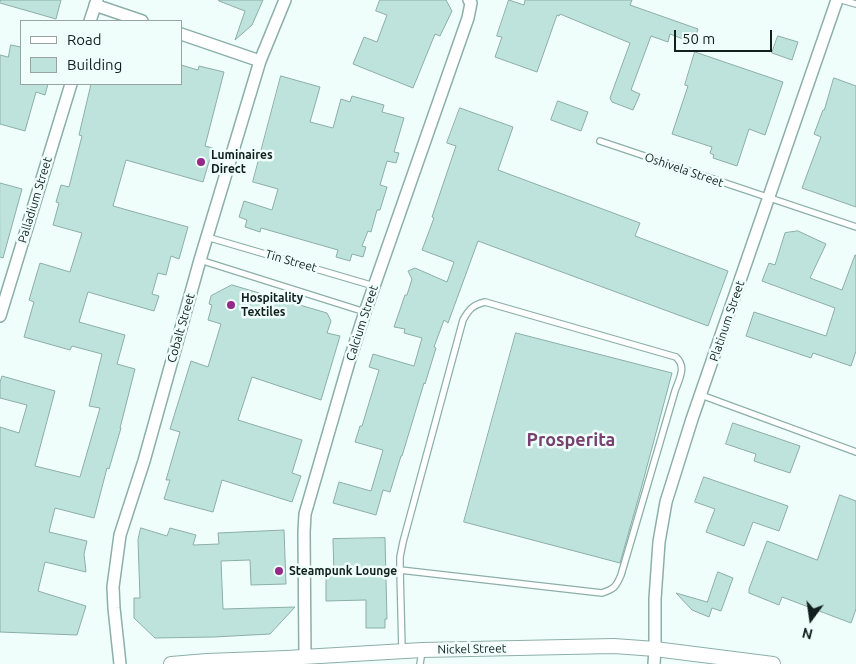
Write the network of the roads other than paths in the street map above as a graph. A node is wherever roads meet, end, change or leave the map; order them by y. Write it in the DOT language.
graph roads {
  1 [pos="285,0"];
  2 [pos="469,0"];
  3 [pos="837,0"];
  4 [pos="842,0"];
  5 [pos="96,3"];
  6 [pos="856,4"];
  7 [pos="90,20"];
  8 [pos="139,20"];
  9 [pos="182,34"];
  10 [pos="260,61"];
  11 [pos="70,85"];
  12 [pos="600,141"];
  13 [pos="768,198"];
  14 [pos="856,227"];
  15 [pos="207,237"];
  16 [pos="200,260"];
  17 [pos="374,286"];
  18 [pos="365,312"];
  19 [pos="0,316"];
  20 [pos="701,395"];
  21 [pos="856,452"];
  22 [pos="400,570"];
  23 [pos="655,649"];
  24 [pos="402,651"];
  25 [pos="305,657"];
  26 [pos="421,657"];
  27 [pos="286,661"];
  28 [pos="729,662"];
  29 [pos="207,663"];
  30 [pos="120,664"];
  31 [pos="170,664"];
  32 [pos="654,664"];
  33 [pos="773,664"];
  1 -- 10 [label="street, Cobalt Street"];
  2 -- 17 [label="street, Calcium Street"];
  3 -- 13 [label="street, Platinum Street"];
  4 -- 6 [label="lane"];
  5 -- 7 [label="street"];
  5 -- 8 [label="street"];
  9 -- 10 [label="street"];
  10 -- 15 [label="street, Cobalt Street"];
  11 -- 19 [label="street, Palladium Street"];
  12 -- 13 [label="lane, Oshivela Street"];
  13 -- 14 [label="lane, Oshivela Street"];
  13 -- 20 [label="street, Platinum Street"];
  15 -- 16 [label="street, Cobalt Street"];
  15 -- 17 [label="lane, Tin Street"];
  16 -- 18 [label="lane"];
  16 -- 30 [label="street, Cobalt Street"];
  17 -- 18 [label="street, Calcium Street"];
  18 -- 25 [label="street, Calcium Street"];
  20 -- 21 [label="lane"];
  20 -- 23 [label="street, Platinum Street"];
  22 -- 22 [label="lane"];
  22 -- 24 [label="lane"];
  23 -- 26 [label="street, Nickel Street"];
  23 -- 28 [label="street, Nickel Street"];
  23 -- 32 [label="street, Platinum Street"];
  24 -- 25 [label="street, Nickel Street"];
  24 -- 26 [label="street, Nickel Street"];
  25 -- 27 [label="street, Nickel Street"];
  27 -- 29 [label="street, Nickel Street"];
  28 -- 33 [label="street, Nickel Street"];
  29 -- 31 [label="street, Nickel Street"];
}
